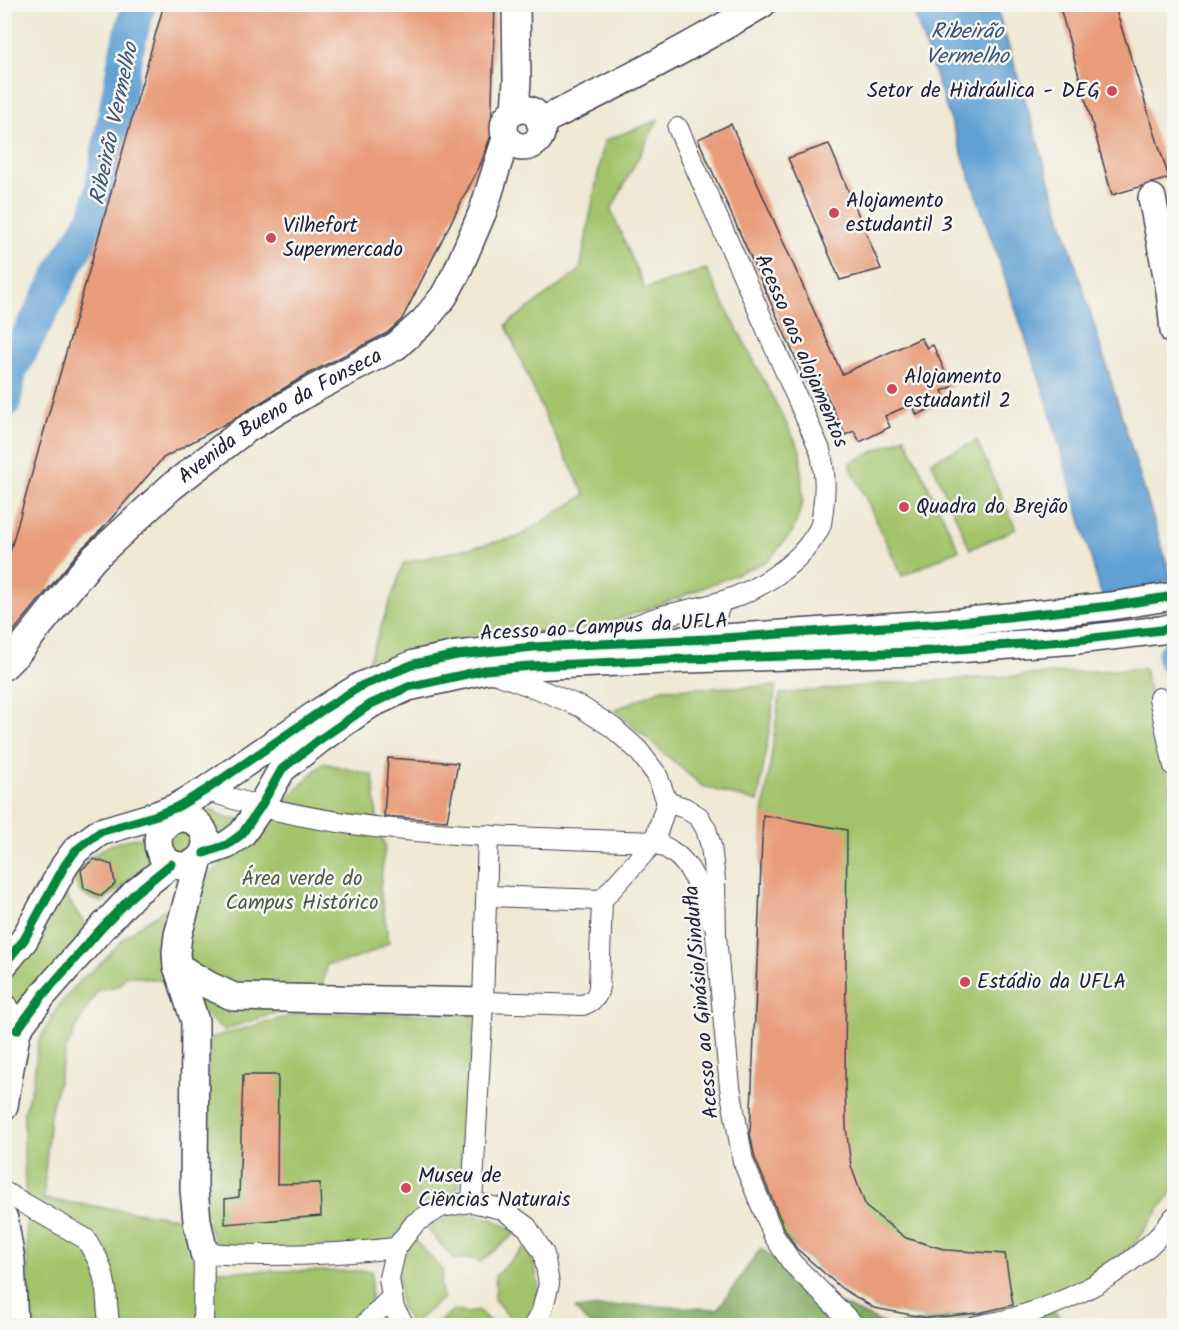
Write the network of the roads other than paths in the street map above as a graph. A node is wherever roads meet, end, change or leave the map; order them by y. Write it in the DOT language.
graph roads {
  1 [pos="516,4"];
  2 [pos="762,4"];
  3 [pos="515,111"];
  4 [pos="540,122"];
  5 [pos="678,128"];
  6 [pos="506,138"];
  7 [pos="1152,198"];
  8 [pos="1174,331"];
  9 [pos="1174,596"];
  10 [pos="721,602"];
  11 [pos="1174,627"];
  12 [pos="708,639"];
  13 [pos="600,643"];
  14 [pos="4,666"];
  15 [pos="485,670"];
  16 [pos="1159,698"];
  17 [pos="1174,766"];
  18 [pos="206,790"];
  19 [pos="667,802"];
  20 [pos="261,806"];
  21 [pos="176,813"];
  22 [pos="488,835"];
  23 [pos="654,842"];
  24 [pos="201,856"];
  25 [pos="171,864"];
  26 [pos="487,896"];
  27 [pos="602,900"];
  28 [pos="716,936"];
  29 [pos="4,964"];
  30 [pos="177,966"];
  31 [pos="234,997"];
  32 [pos="483,1002"];
  33 [pos="4,1006"];
  34 [pos="195,1021"];
  35 [pos="17,1030"];
  36 [pos="4,1106"];
  37 [pos="4,1192"];
  38 [pos="472,1202"];
  39 [pos="1174,1217"];
  40 [pos="6,1233"];
  41 [pos="396,1248"];
  42 [pos="204,1253"];
  43 [pos="392,1297"];
  44 [pos="14,1326"];
  45 [pos="109,1326"];
  46 [pos="203,1326"];
  47 [pos="363,1326"];
  48 [pos="405,1326"];
  49 [pos="533,1326"];
  50 [pos="855,1326"];
  51 [pos="977,1326"];
  1 -- 3 [label="street"];
  2 -- 4 [label="street"];
  3 -- 4 [label="street"];
  3 -- 6 [label="street"];
  4 -- 6 [label="street"];
  5 -- 10 [label="street, Acesso aos alojamentos"];
  6 -- 14 [label="street, Avenida Bueno da Fonseca"];
  7 -- 8 [label="street"];
  9 -- 12 [label="street, Acesso ao Campus da UFLA"];
  10 -- 12 [label="street"];
  10 -- 13 [label="street, Acesso aos alojamentos"];
  11 -- 15 [label="street, Acesso ao Campus da UFLA"];
  12 -- 13 [label="street, Acesso ao Campus da UFLA"];
  13 -- 18 [label="street, Acesso ao Campus da UFLA"];
  15 -- 19 [label="street"];
  15 -- 20 [label="street, Acesso ao Campus da UFLA"];
  16 -- 17 [label="street"];
  18 -- 20 [label="street"];
  18 -- 21 [label="street, Acesso ao Campus da UFLA"];
  19 -- 23 [label="street"];
  19 -- 28 [label="street, Acesso ao Ginásio/Sindufla"];
  20 -- 22 [label="street"];
  20 -- 24 [label="street, Acesso ao Campus da UFLA"];
  21 -- 24 [label="street"];
  21 -- 25 [label="street"];
  21 -- 29 [label="street, Acesso ao Campus da UFLA"];
  22 -- 23 [label="street"];
  22 -- 26 [label="street"];
  23 -- 27 [label="street"];
  23 -- 28 [label="street"];
  24 -- 25 [label="street"];
  24 -- 30 [label="street"];
  25 -- 35 [label="street"];
  26 -- 27 [label="street"];
  26 -- 32 [label="street"];
  27 -- 32 [label="street"];
  28 -- 50 [label="street, Acesso ao Ginásio/Sindufla"];
  30 -- 31 [label="street"];
  30 -- 34 [label="street"];
  31 -- 32 [label="street"];
  31 -- 34 [label="street"];
  32 -- 38 [label="street"];
  33 -- 35 [label="street"];
  34 -- 42 [label="street"];
  35 -- 36 [label="street"];
  37 -- 45 [label="street"];
  38 -- 41 [label="street"];
  38 -- 49 [label="street"];
  39 -- 51 [label="street"];
  40 -- 44 [label="street"];
  41 -- 42 [label="street"];
  41 -- 43 [label="street"];
  42 -- 46 [label="street"];
  43 -- 47 [label="street"];
  43 -- 48 [label="street"];
}
